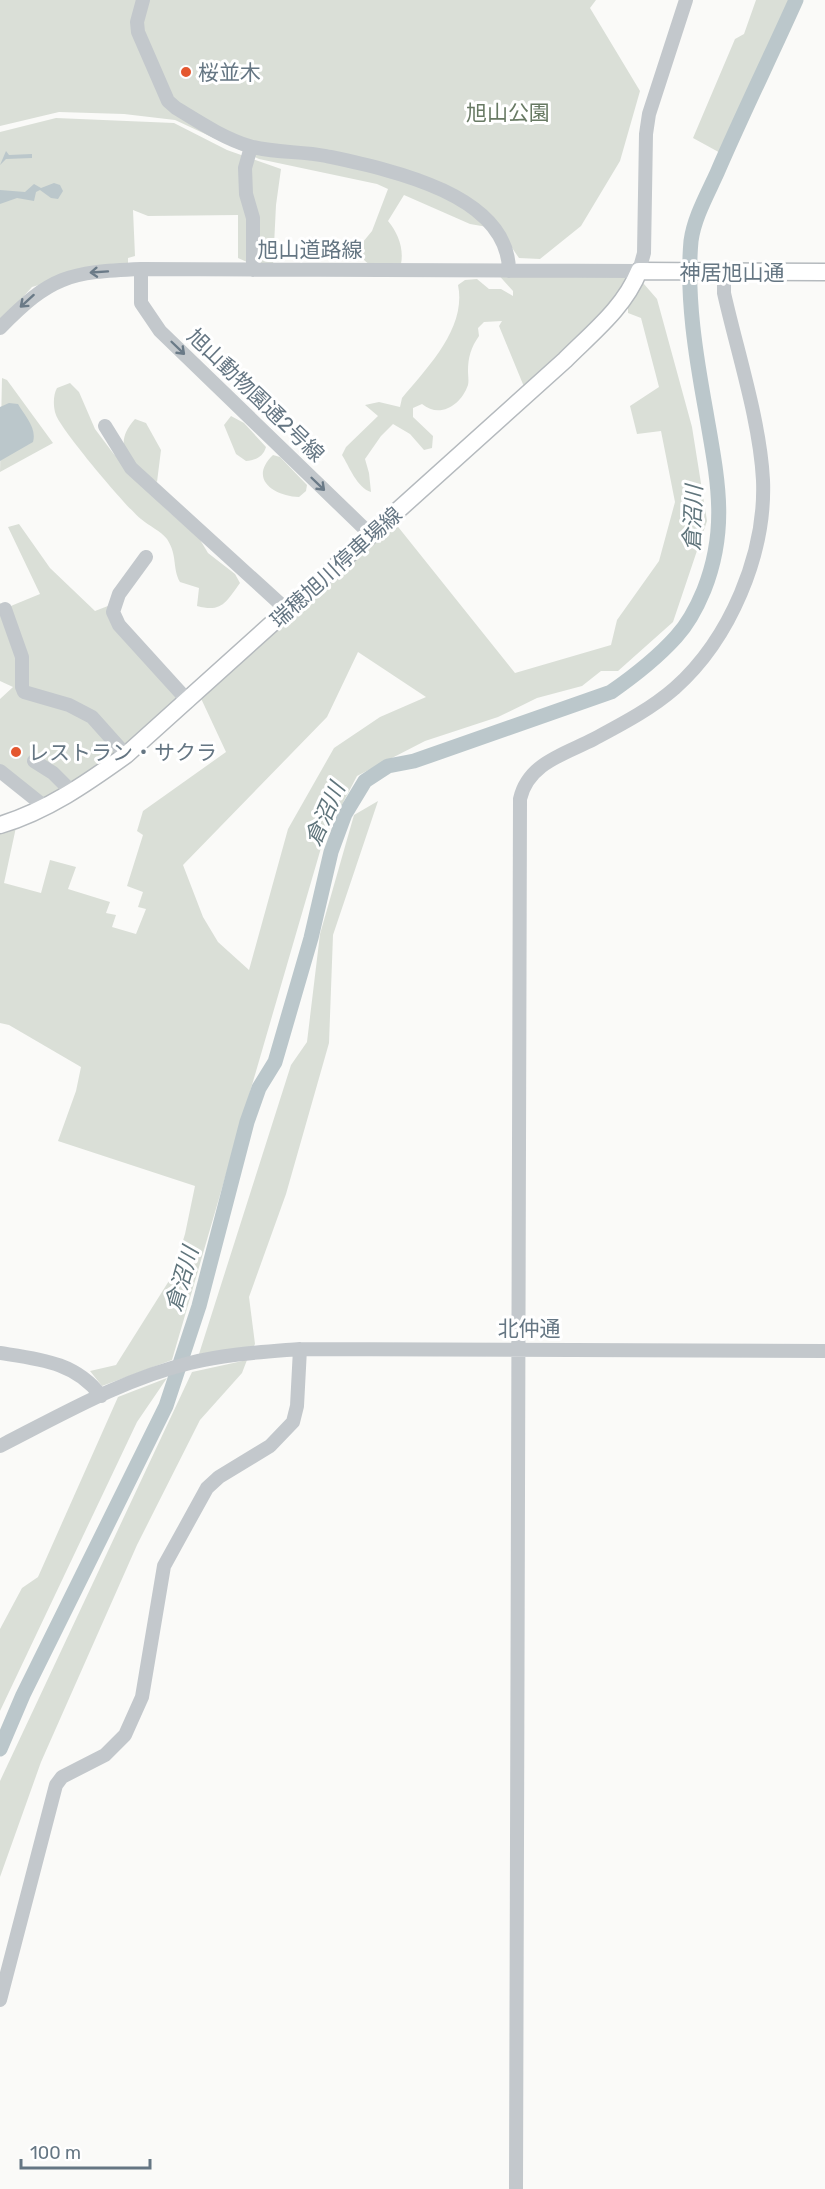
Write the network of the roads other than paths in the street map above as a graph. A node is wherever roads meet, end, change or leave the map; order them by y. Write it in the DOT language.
graph roads {
  1 [pos="143,0"];
  2 [pos="686,0"];
  3 [pos="250,147"];
  4 [pos="141,269"];
  5 [pos="253,270"];
  6 [pos="509,271"];
  7 [pos="639,271"];
  8 [pos="717,272"];
  9 [pos="825,272"];
  10 [pos="0,328"];
  11 [pos="105,426"];
  12 [pos="371,535"];
  13 [pos="146,557"];
  14 [pos="6,609"];
  15 [pos="288,611"];
  16 [pos="188,700"];
  17 [pos="126,755"];
  18 [pos="34,761"];
  19 [pos="0,771"];
  20 [pos="72,792"];
  21 [pos="45,807"];
  22 [pos="2,823"];
  23 [pos="519,1348"];
  24 [pos="300,1349"];
  25 [pos="825,1351"];
  26 [pos="0,1353"];
  27 [pos="100,1396"];
  28 [pos="0,1446"];
  29 [pos="0,2000"];
  30 [pos="516,2189"];
  1 -- 3 [label="street"];
  2 -- 7 [label="street"];
  3 -- 5 [label="street"];
  3 -- 6 [label="street"];
  4 -- 5 [label="street, 旭山道路線"];
  4 -- 10 [label="street, 旭山道路線, one-way"];
  4 -- 12 [label="street, 旭山動物園通2号線, one-way"];
  5 -- 6 [label="street, 旭山道路線"];
  6 -- 7 [label="street, 旭山道路線"];
  7 -- 8 [label="main road, 神居旭山通"];
  7 -- 12 [label="main road, 瑞穂旭川停車場線"];
  8 -- 9 [label="main road, 神居旭山通"];
  8 -- 23 [label="street"];
  11 -- 15 [label="street"];
  12 -- 15 [label="main road, 瑞穂旭川停車場線"];
  13 -- 16 [label="street"];
  14 -- 17 [label="street"];
  15 -- 16 [label="main road, 瑞穂旭川停車場線"];
  16 -- 17 [label="main road, 瑞穂旭川停車場線"];
  17 -- 20 [label="main road, 瑞穂旭川停車場線"];
  18 -- 20 [label="street"];
  19 -- 21 [label="street"];
  20 -- 21 [label="main road, 瑞穂旭川停車場線"];
  21 -- 22 [label="main road, 瑞穂旭川停車場線"];
  23 -- 24 [label="street, 北仲通"];
  23 -- 25 [label="street, 北仲通"];
  23 -- 30 [label="street"];
  24 -- 27 [label="street, 北仲通"];
  24 -- 29 [label="street"];
  26 -- 27 [label="street"];
  27 -- 28 [label="street, 北仲通"];
}
